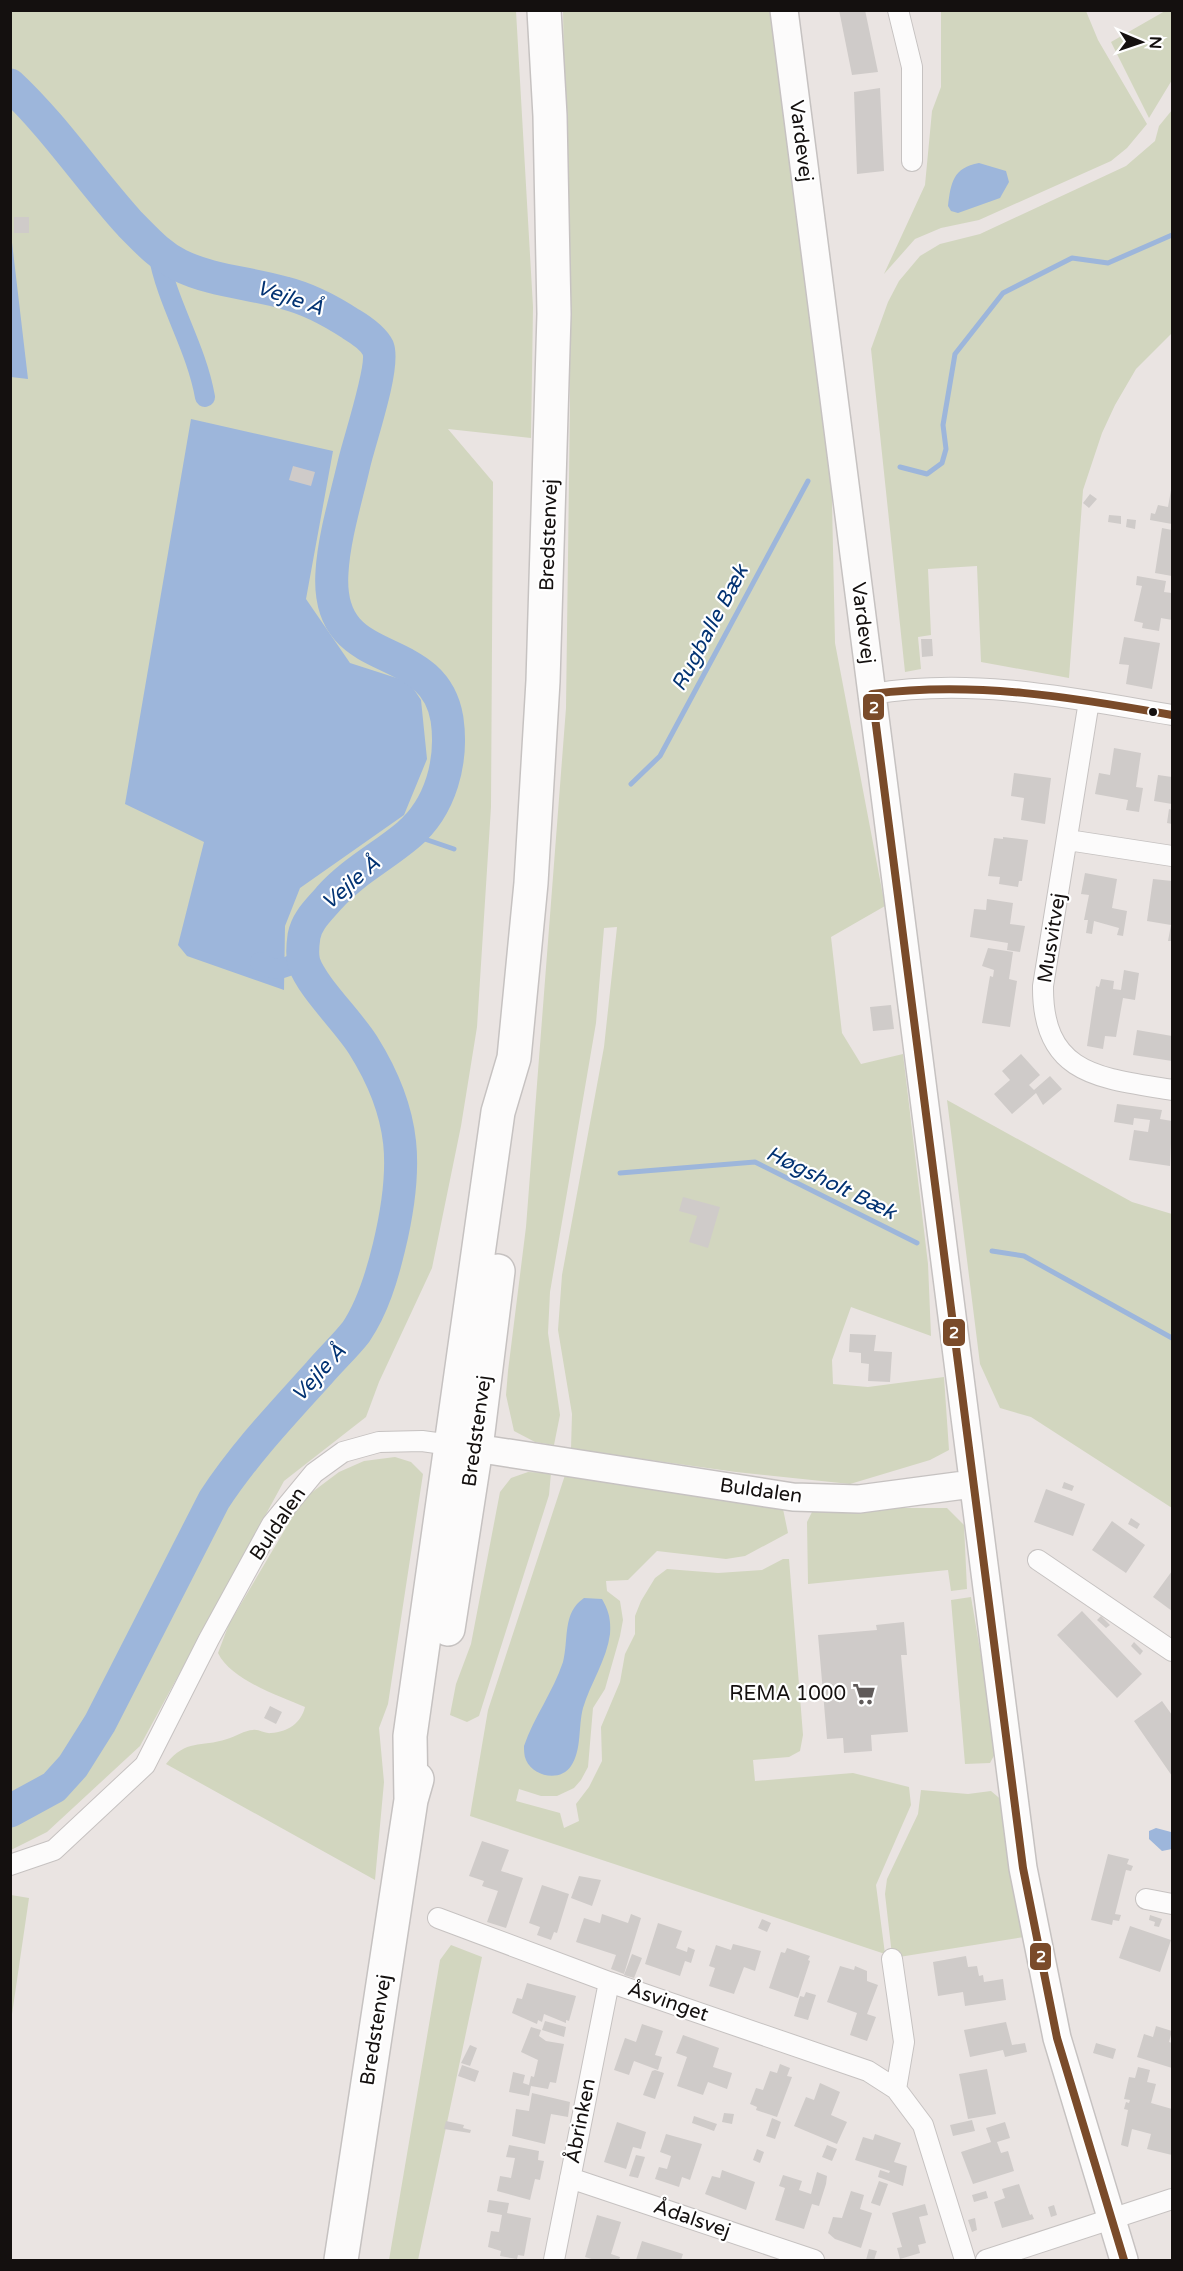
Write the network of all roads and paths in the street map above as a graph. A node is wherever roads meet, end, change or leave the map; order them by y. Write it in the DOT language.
graph roads {
  1 [pos="544,10"];
  2 [pos="784,10"];
  3 [pos="898,10"];
  4 [pos="912,161"];
  5 [pos="872,694"];
  6 [pos="1089,702"];
  7 [pos="1173,715"];
  8 [pos="1068,840"];
  9 [pos="1173,855"];
  10 [pos="1173,1090"];
  11 [pos="464,1446"];
  12 [pos="972,1484"];
  13 [pos="1038,1560"];
  14 [pos="1173,1652"];
  15 [pos="10,1865"];
  16 [pos="1146,1899"];
  17 [pos="1172,1903"];
  18 [pos="438,1918"];
  19 [pos="892,1959"];
  20 [pos="609,1982"];
  21 [pos="896,2089"];
  22 [pos="570,2178"];
  23 [pos="1173,2199"];
  24 [pos="1110,2218"];
  25 [pos="341,2260"];
  26 [pos="554,2260"];
  27 [pos="814,2260"];
  28 [pos="965,2260"];
  29 [pos="986,2260"];
  30 [pos="1124,2260"];
  1 -- 11 [label="highway, Bredstenvej"];
  2 -- 5 [label="street, Vardevej"];
  3 -- 4 [label="street"];
  5 -- 6 [label="street"];
  5 -- 12 [label="street, Vardevej"];
  6 -- 7 [label="street"];
  6 -- 8 [label="street, Musvitvej"];
  8 -- 9 [label="street"];
  8 -- 10 [label="street, Musvitvej"];
  11 -- 12 [label="street, Buldalen"];
  11 -- 15 [label="street, Buldalen"];
  11 -- 25 [label="highway, Bredstenvej"];
  12 -- 24 [label="street, Vardevej"];
  13 -- 14 [label="street"];
  16 -- 17 [label="street"];
  18 -- 20 [label="street, Åsvinget"];
  19 -- 21 [label="street"];
  20 -- 21 [label="street, Åsvinget"];
  20 -- 22 [label="street, Åbrinken"];
  21 -- 28 [label="street, Åsvinget"];
  22 -- 26 [label="street, Åbrinken"];
  22 -- 27 [label="street, Ådalsvej"];
  23 -- 24 [label="street"];
  24 -- 29 [label="street"];
  24 -- 30 [label="street, Vardevej"];
}
